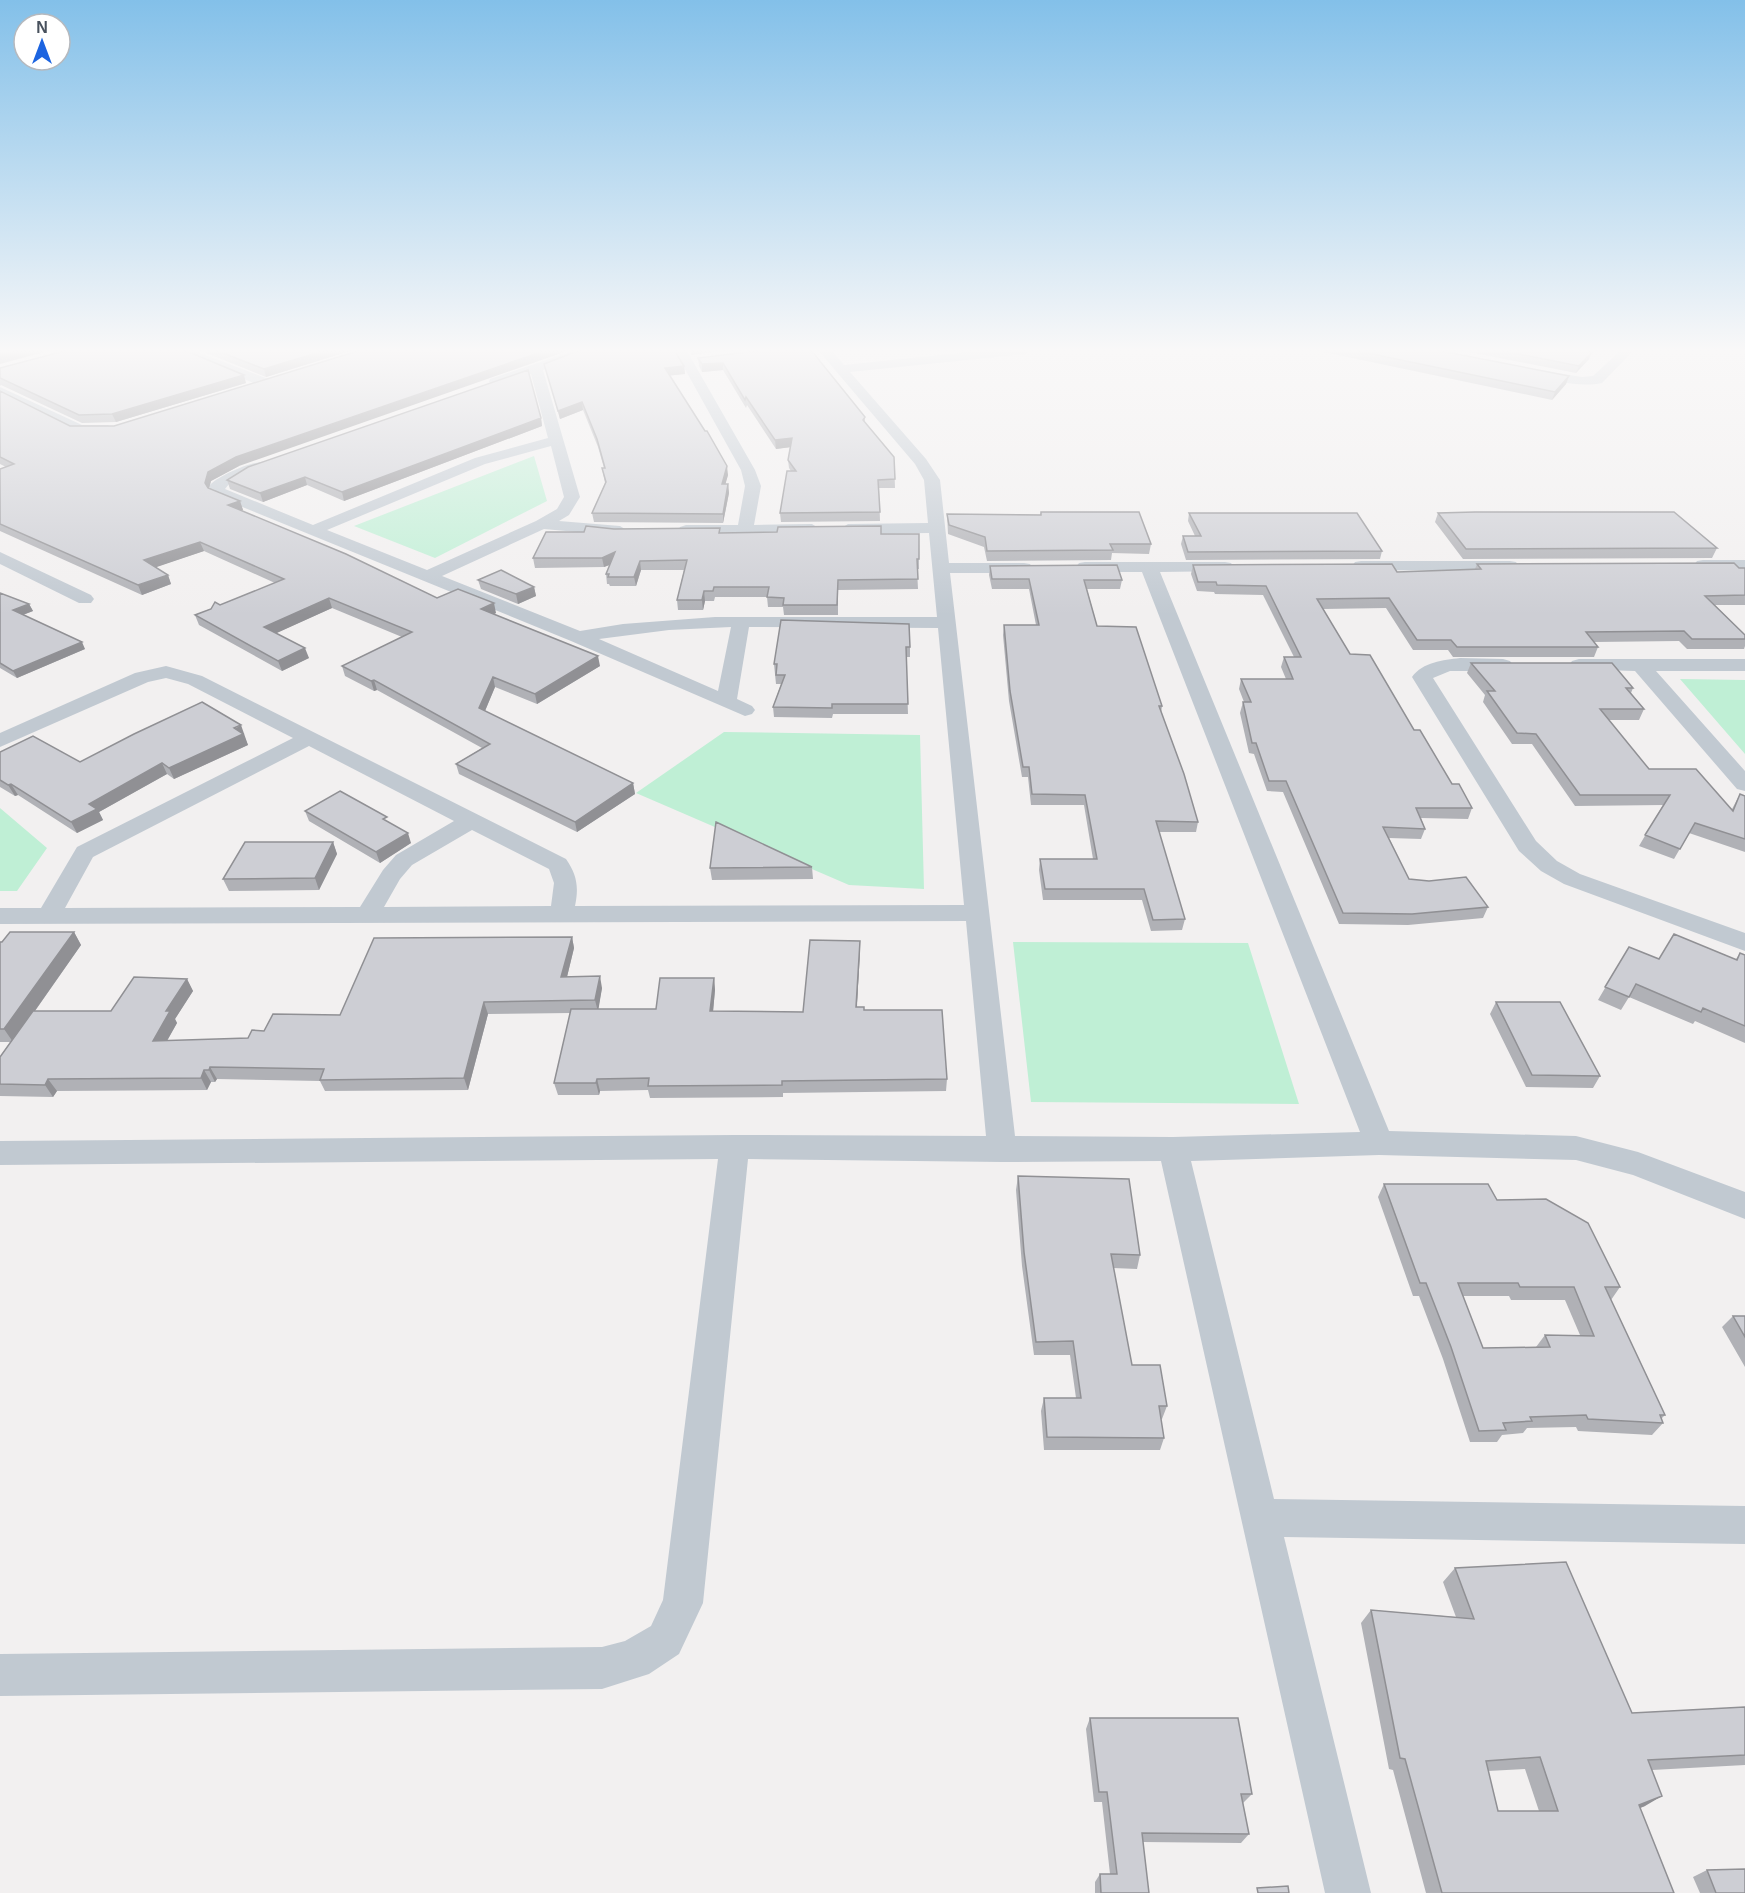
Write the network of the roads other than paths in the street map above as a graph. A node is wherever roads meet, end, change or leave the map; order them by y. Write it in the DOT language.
graph roads {
  1 [pos="731,438"];
  2 [pos="900,438"];
  3 [pos="556,440"];
  4 [pos="279,459"];
  5 [pos="542,524"];
  6 [pos="937,528"];
  7 [pos="745,529"];
  8 [pos="314,530"];
  9 [pos="675,530"];
  10 [pos="639,531"];
  11 [pos="0,557"];
  12 [pos="1685,565"];
  13 [pos="1745,565"];
  14 [pos="1340,566"];
  15 [pos="1531,566"];
  16 [pos="1045,567"];
  17 [pos="1068,567"];
  18 [pos="1149,567"];
  19 [pos="1245,567"];
  20 [pos="941,568"];
  21 [pos="428,576"];
  22 [pos="85,599"];
  23 [pos="741,622"];
  24 [pos="947,623"];
  25 [pos="578,637"];
  26 [pos="1525,665"];
  27 [pos="1560,665"];
  28 [pos="1745,665"];
  29 [pos="1641,666"];
  30 [pos="726,702"];
  31 [pos="745,710"];
  32 [pos="309,738"];
  33 [pos="0,741"];
  34 [pos="1745,784"];
  35 [pos="470,821"];
  36 [pos="368,913"];
  37 [pos="978,913"];
  38 [pos="561,914"];
  39 [pos="49,915"];
  40 [pos="0,916"];
  41 [pos="1745,942"];
  42 [pos="1379,1143"];
  43 [pos="734,1147"];
  44 [pos="1173,1149"];
  45 [pos="1002,1150"];
  46 [pos="0,1153"];
  47 [pos="1745,1206"];
  48 [pos="1260,1518"];
  49 [pos="1745,1525"];
  50 [pos="0,1675"];
  51 [pos="1348,1893"];
  1 -- 7 [label="street"];
  2 -- 6 [label="street"];
  3 -- 5 [label="street"];
  3 -- 8 [label="street"];
  4 -- 8 [label="street"];
  5 -- 10 [label="street"];
  5 -- 21 [label="street"];
  6 -- 7 [label="street"];
  6 -- 20 [label="street"];
  7 -- 9 [label="street"];
  8 -- 21 [label="street"];
  11 -- 22 [label="street"];
  12 -- 13 [label="street"];
  14 -- 15 [label="street"];
  16 -- 20 [label="street"];
  17 -- 18 [label="street"];
  18 -- 19 [label="street"];
  18 -- 42 [label="street"];
  20 -- 24 [label="street"];
  21 -- 25 [label="street"];
  23 -- 24 [label="street"];
  23 -- 25 [label="street"];
  23 -- 30 [label="street"];
  24 -- 37 [label="street"];
  25 -- 30 [label="street"];
  26 -- 41 [label="street"];
  27 -- 29 [label="street"];
  28 -- 29 [label="street"];
  29 -- 34 [label="street"];
  30 -- 31 [label="street"];
  32 -- 33 [label="street"];
  32 -- 35 [label="street"];
  32 -- 39 [label="street"];
  35 -- 36 [label="street"];
  35 -- 38 [label="street"];
  36 -- 38 [label="street"];
  36 -- 39 [label="street"];
  37 -- 38 [label="street"];
  37 -- 45 [label="street"];
  39 -- 40 [label="street"];
  42 -- 44 [label="street"];
  42 -- 47 [label="street"];
  43 -- 45 [label="street"];
  43 -- 46 [label="street"];
  43 -- 50 [label="street"];
  44 -- 45 [label="street"];
  44 -- 48 [label="street"];
  48 -- 49 [label="street"];
  48 -- 51 [label="street"];
}
